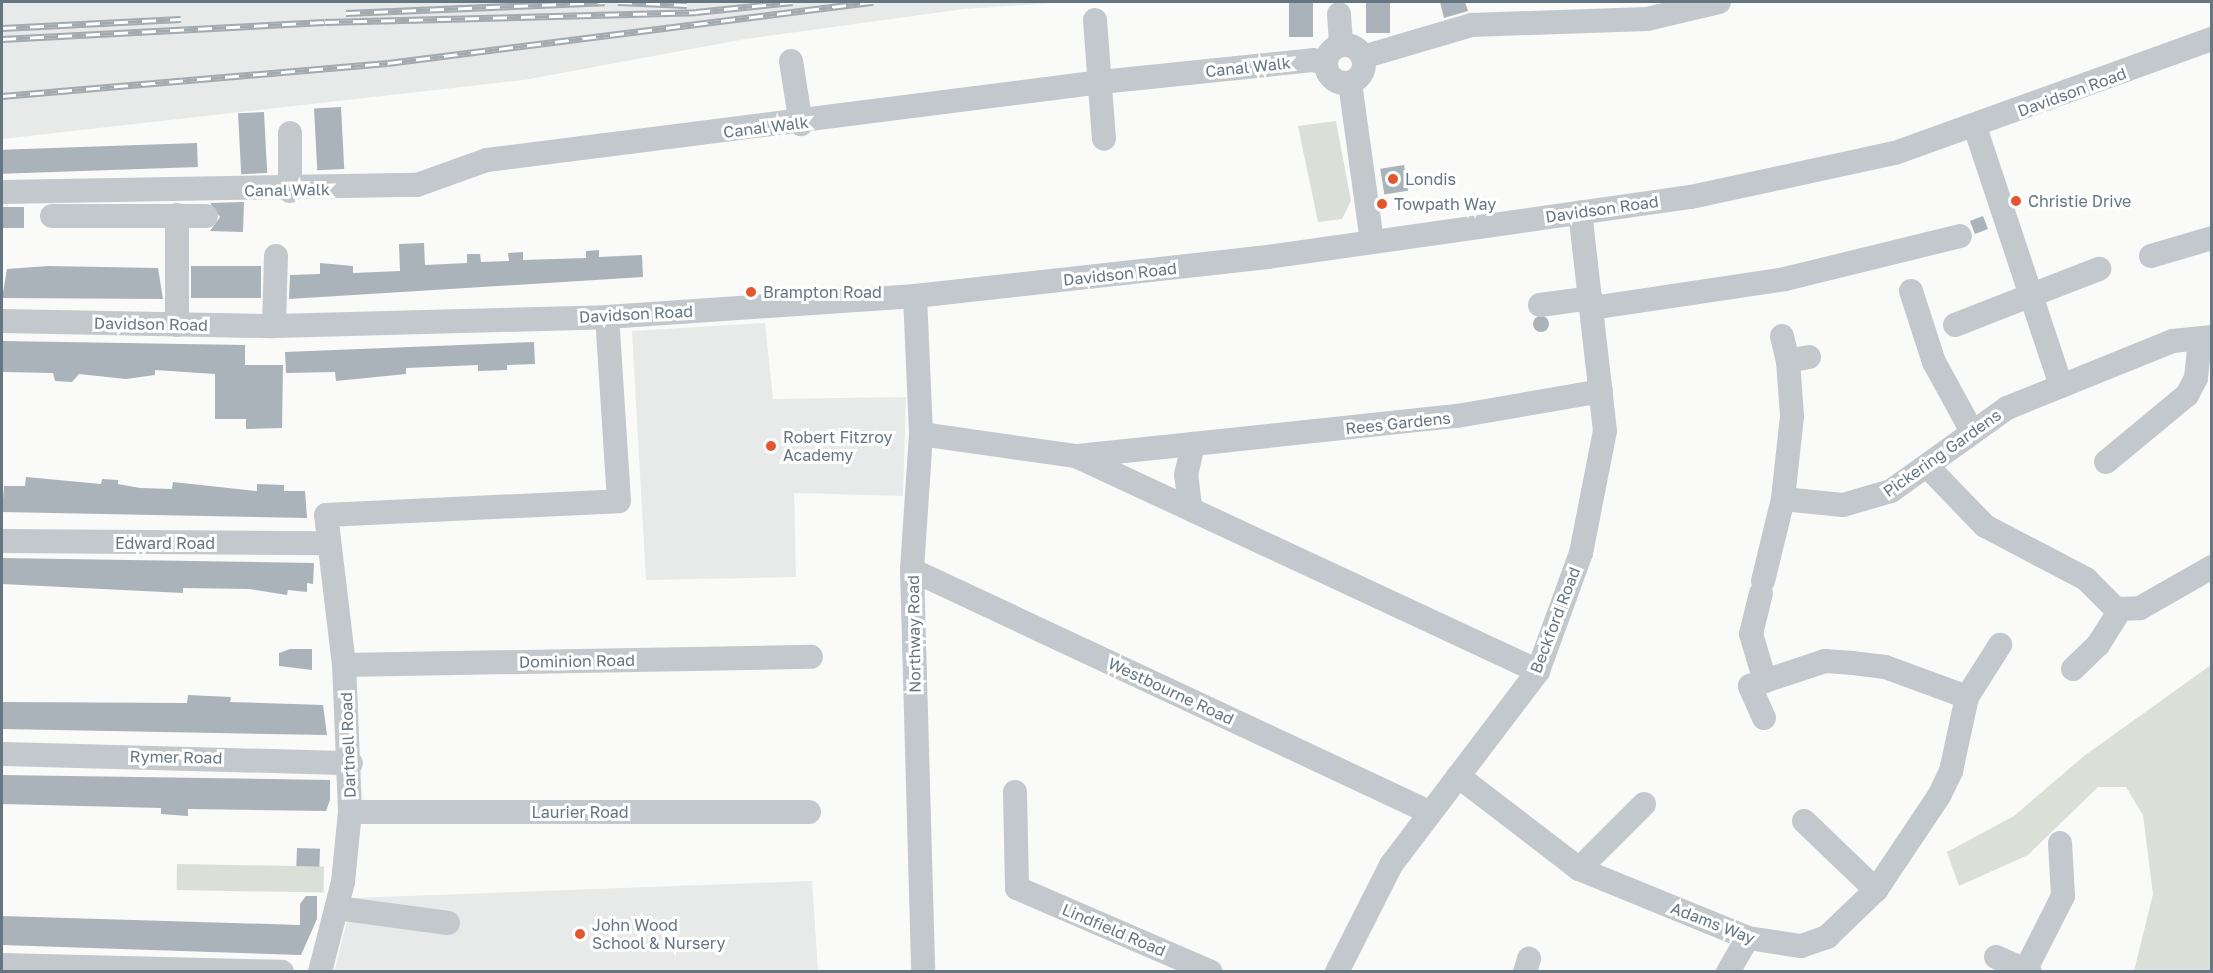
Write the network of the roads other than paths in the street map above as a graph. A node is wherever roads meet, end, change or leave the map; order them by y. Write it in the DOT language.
graph roads {
  1 [pos="1719,2"];
  2 [pos="1339,15"];
  3 [pos="1095,20"];
  4 [pos="2211,39"];
  5 [pos="1333,54"];
  6 [pos="1363,57"];
  7 [pos="791,61"];
  8 [pos="1101,82"];
  9 [pos="1350,83"];
  10 [pos="801,124"];
  11 [pos="1975,128"];
  12 [pos="290,133"];
  13 [pos="1104,139"];
  14 [pos="290,191"];
  15 [pos="2,192"];
  16 [pos="1580,212"];
  17 [pos="52,216"];
  18 [pos="177,216"];
  19 [pos="206,216"];
  20 [pos="1960,236"];
  21 [pos="2211,238"];
  22 [pos="1372,241"];
  23 [pos="276,256"];
  24 [pos="2151,256"];
  25 [pos="2099,269"];
  26 [pos="1911,291"];
  27 [pos="2029,293"];
  28 [pos="915,297"];
  29 [pos="1592,303"];
  30 [pos="1540,305"];
  31 [pos="607,316"];
  32 [pos="2,321"];
  33 [pos="1955,324"];
  34 [pos="177,325"];
  35 [pos="274,326"];
  36 [pos="1782,336"];
  37 [pos="2206,338"];
  38 [pos="2061,386"];
  39 [pos="1601,391"];
  40 [pos="1971,430"];
  41 [pos="921,434"];
  42 [pos="1193,444"];
  43 [pos="1076,456"];
  44 [pos="2106,462"];
  45 [pos="1927,466"];
  46 [pos="1783,499"];
  47 [pos="1190,506"];
  48 [pos="2,541"];
  49 [pos="328,543"];
  50 [pos="2211,567"];
  51 [pos="912,570"];
  52 [pos="2120,610"];
  53 [pos="2000,645"];
  54 [pos="811,657"];
  55 [pos="344,665"];
  56 [pos="2073,669"];
  57 [pos="1538,671"];
  58 [pos="1766,681"];
  59 [pos="1967,697"];
  60 [pos="1764,718"];
  61 [pos="2,754"];
  62 [pos="351,763"];
  63 [pos="1458,776"];
  64 [pos="1015,792"];
  65 [pos="1644,804"];
  66 [pos="350,812"];
  67 [pos="809,812"];
  68 [pos="1429,812"];
  69 [pos="1804,820"];
  70 [pos="2060,843"];
  71 [pos="1579,869"];
  72 [pos="1876,890"];
  73 [pos="337,908"];
  74 [pos="448,922"];
  75 [pos="1748,938"];
  76 [pos="1996,957"];
  77 [pos="2,965"];
  78 [pos="99,968"];
  79 [pos="2028,970"];
  80 [pos="282,972"];
  81 [pos="320,972"];
  82 [pos="923,972"];
  83 [pos="1211,972"];
  84 [pos="1337,972"];
  85 [pos="1728,972"];
  1 -- 6 [label="street"];
  2 -- 5 [label="street"];
  3 -- 8 [label="street"];
  4 -- 11 [label="street, Davidson Road"];
  5 -- 6 [label="street"];
  5 -- 8 [label="street, Canal Walk"];
  5 -- 9 [label="street"];
  6 -- 9 [label="street"];
  7 -- 10 [label="street"];
  8 -- 10 [label="street, Canal Walk"];
  8 -- 13 [label="street"];
  9 -- 22 [label="street"];
  10 -- 14 [label="street, Canal Walk"];
  11 -- 16 [label="street, Davidson Road"];
  11 -- 27 [label="street"];
  12 -- 14 [label="street"];
  14 -- 15 [label="street, Canal Walk"];
  16 -- 22 [label="street, Davidson Road"];
  16 -- 29 [label="street, Beckford Road"];
  17 -- 18 [label="street"];
  18 -- 19 [label="street"];
  18 -- 34 [label="street"];
  20 -- 29 [label="street"];
  21 -- 24 [label="street"];
  22 -- 28 [label="street, Davidson Road"];
  23 -- 35 [label="street"];
  25 -- 27 [label="street"];
  26 -- 40 [label="street"];
  27 -- 33 [label="street"];
  27 -- 38 [label="street"];
  28 -- 31 [label="street, Davidson Road"];
  28 -- 41 [label="street, Northway Road"];
  29 -- 30 [label="street"];
  29 -- 39 [label="street, Beckford Road"];
  31 -- 35 [label="street, Davidson Road"];
  31 -- 49 [label="street, Dartnell Road"];
  32 -- 34 [label="street, Davidson Road"];
  34 -- 35 [label="street, Davidson Road"];
  36 -- 46 [label="street"];
  37 -- 38 [label="street"];
  37 -- 44 [label="street"];
  38 -- 40 [label="street, Pickering Gardens"];
  39 -- 42 [label="street, Rees Gardens"];
  39 -- 57 [label="street, Beckford Road"];
  40 -- 45 [label="street, Pickering Gardens"];
  41 -- 43 [label="street, Rees Gardens"];
  41 -- 51 [label="street, Northway Road"];
  42 -- 43 [label="street, Rees Gardens"];
  42 -- 47 [label="street"];
  43 -- 47 [label="street, Rees Gardens"];
  45 -- 46 [label="street, Pickering Gardens"];
  45 -- 52 [label="street"];
  46 -- 58 [label="street"];
  47 -- 57 [label="street, Rees Gardens"];
  48 -- 49 [label="street, Edward Road"];
  49 -- 55 [label="street, Dartnell Road"];
  50 -- 52 [label="street"];
  51 -- 68 [label="street, Westbourne Road"];
  51 -- 82 [label="street, Northway Road"];
  52 -- 56 [label="street"];
  53 -- 59 [label="street, Adams Way"];
  54 -- 55 [label="street, Dominion Road"];
  55 -- 62 [label="street, Dartnell Road"];
  57 -- 63 [label="street, Beckford Road"];
  58 -- 59 [label="street"];
  58 -- 60 [label="street"];
  59 -- 72 [label="street, Adams Way"];
  61 -- 62 [label="street, Rymer Road"];
  62 -- 66 [label="street, Dartnell Road"];
  63 -- 68 [label="street, Beckford Road"];
  63 -- 71 [label="street, Adams Way"];
  64 -- 83 [label="street, Lindfield Road"];
  65 -- 71 [label="street"];
  66 -- 67 [label="street, Laurier Road"];
  66 -- 73 [label="street, Dartnell Road"];
  68 -- 84 [label="street, Beckford Road"];
  69 -- 72 [label="street"];
  70 -- 79 [label="street"];
  71 -- 75 [label="street, Adams Way"];
  72 -- 75 [label="street, Adams Way"];
  73 -- 74 [label="street"];
  73 -- 81 [label="street, Dartnell Road"];
  75 -- 85 [label="street"];
  76 -- 79 [label="street"];
  77 -- 78 [label="street"];
  78 -- 80 [label="street"];
}
